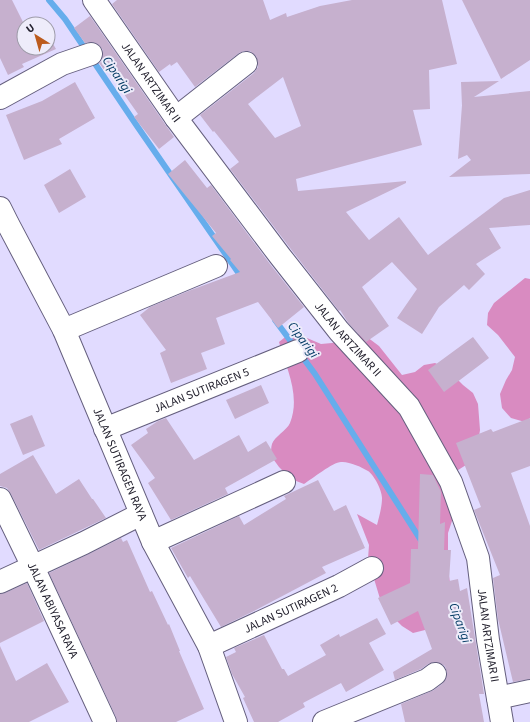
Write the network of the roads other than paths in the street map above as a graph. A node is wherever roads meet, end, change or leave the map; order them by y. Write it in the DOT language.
graph roads {
  1 [pos="94,0"];
  2 [pos="91,54"];
  3 [pos="246,63"];
  4 [pos="0,98"];
  5 [pos="176,118"];
  6 [pos="3,220"];
  7 [pos="216,266"];
  8 [pos="64,330"];
  9 [pos="298,351"];
  10 [pos="105,429"];
  11 [pos="284,482"];
  12 [pos="0,500"];
  13 [pos="141,514"];
  14 [pos="153,542"];
  15 [pos="33,567"];
  16 [pos="372,568"];
  17 [pos="0,582"];
  18 [pos="209,646"];
  19 [pos="435,674"];
  20 [pos="530,691"];
  21 [pos="498,698"];
  22 [pos="105,722"];
  23 [pos="236,722"];
  24 [pos="324,722"];
  25 [pos="502,722"];
  1 -- 5 [label="street, JALAN ARTZIMAR II"];
  2 -- 4 [label="street"];
  3 -- 5 [label="street"];
  5 -- 21 [label="street, JALAN ARTZIMAR II"];
  6 -- 8 [label="street, JALAN SUTIRAGEN RAYA"];
  7 -- 8 [label="street"];
  8 -- 10 [label="street, JALAN SUTIRAGEN RAYA"];
  9 -- 10 [label="street, JALAN SUTIRAGEN 5"];
  10 -- 13 [label="street, JALAN SUTIRAGEN RAYA"];
  11 -- 14 [label="street"];
  12 -- 15 [label="street, JALAN ABIYASA RAYA"];
  13 -- 14 [label="street, JALAN SUTIRAGEN RAYA"];
  13 -- 15 [label="street"];
  14 -- 18 [label="street, JALAN SUTIRAGEN RAYA"];
  15 -- 17 [label="street"];
  15 -- 22 [label="street, JALAN ABIYASA RAYA"];
  16 -- 18 [label="street, JALAN SUTIRAGEN 2"];
  18 -- 23 [label="street, JALAN SUTIRAGEN RAYA"];
  19 -- 24 [label="street"];
  20 -- 21 [label="street"];
  21 -- 25 [label="street, JALAN ARTZIMAR II"];
}
